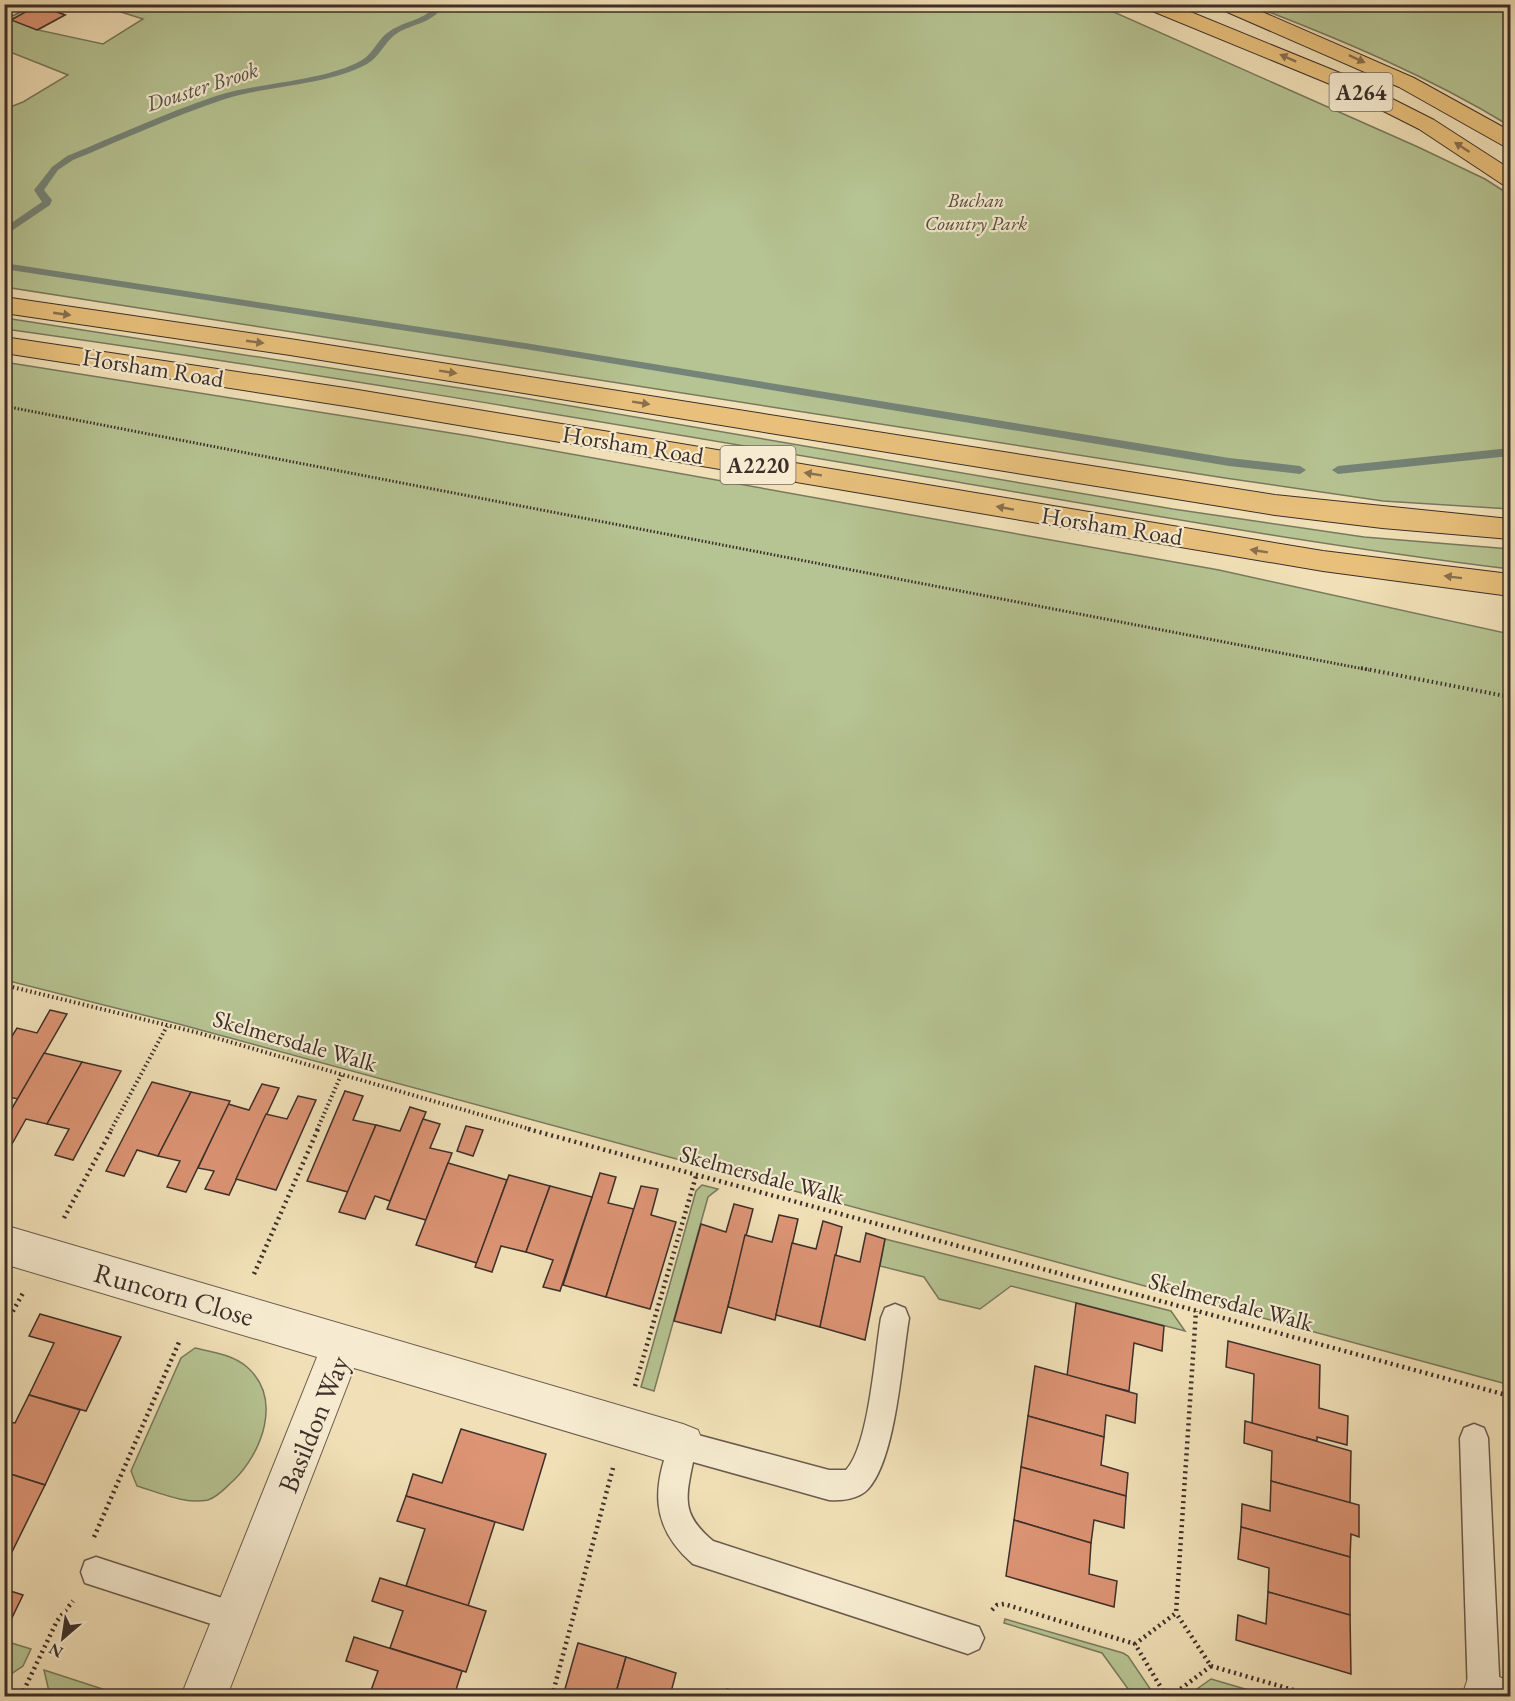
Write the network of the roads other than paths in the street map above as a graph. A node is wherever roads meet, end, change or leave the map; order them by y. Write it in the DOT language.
graph roads {
  1 [pos="30,4"];
  2 [pos="1152,4"];
  3 [pos="1226,4"];
  4 [pos="4,15"];
  5 [pos="1510,140"];
  6 [pos="1510,179"];
  7 [pos="4,305"];
  8 [pos="4,345"];
  9 [pos="1510,529"];
  10 [pos="1510,585"];
  11 [pos="4,1244"];
  12 [pos="895,1318"];
  13 [pos="343,1344"];
  14 [pos="1474,1438"];
  15 [pos="683,1444"];
  16 [pos="88,1570"];
  17 [pos="236,1617"];
  18 [pos="968,1638"];
  19 [pos="204,1696"];
  20 [pos="1486,1696"];
  1 -- 4 [label="lane"];
  6 -- 2 [label="main road, A264, one-way"];
  3 -- 5 [label="main road, A264, one-way"];
  7 -- 9 [label="main road, Horsham Road / A2220, one-way"];
  10 -- 8 [label="main road, Horsham Road / A2220, one-way"];
  11 -- 13 [label="street, Runcorn Close"];
  12 -- 15 [label="lane"];
  13 -- 15 [label="street, Basildon Way"];
  13 -- 17 [label="street, Basildon Way"];
  14 -- 20 [label="lane"];
  15 -- 18 [label="lane"];
  16 -- 17 [label="lane"];
  17 -- 19 [label="street, Basildon Way"];
}
